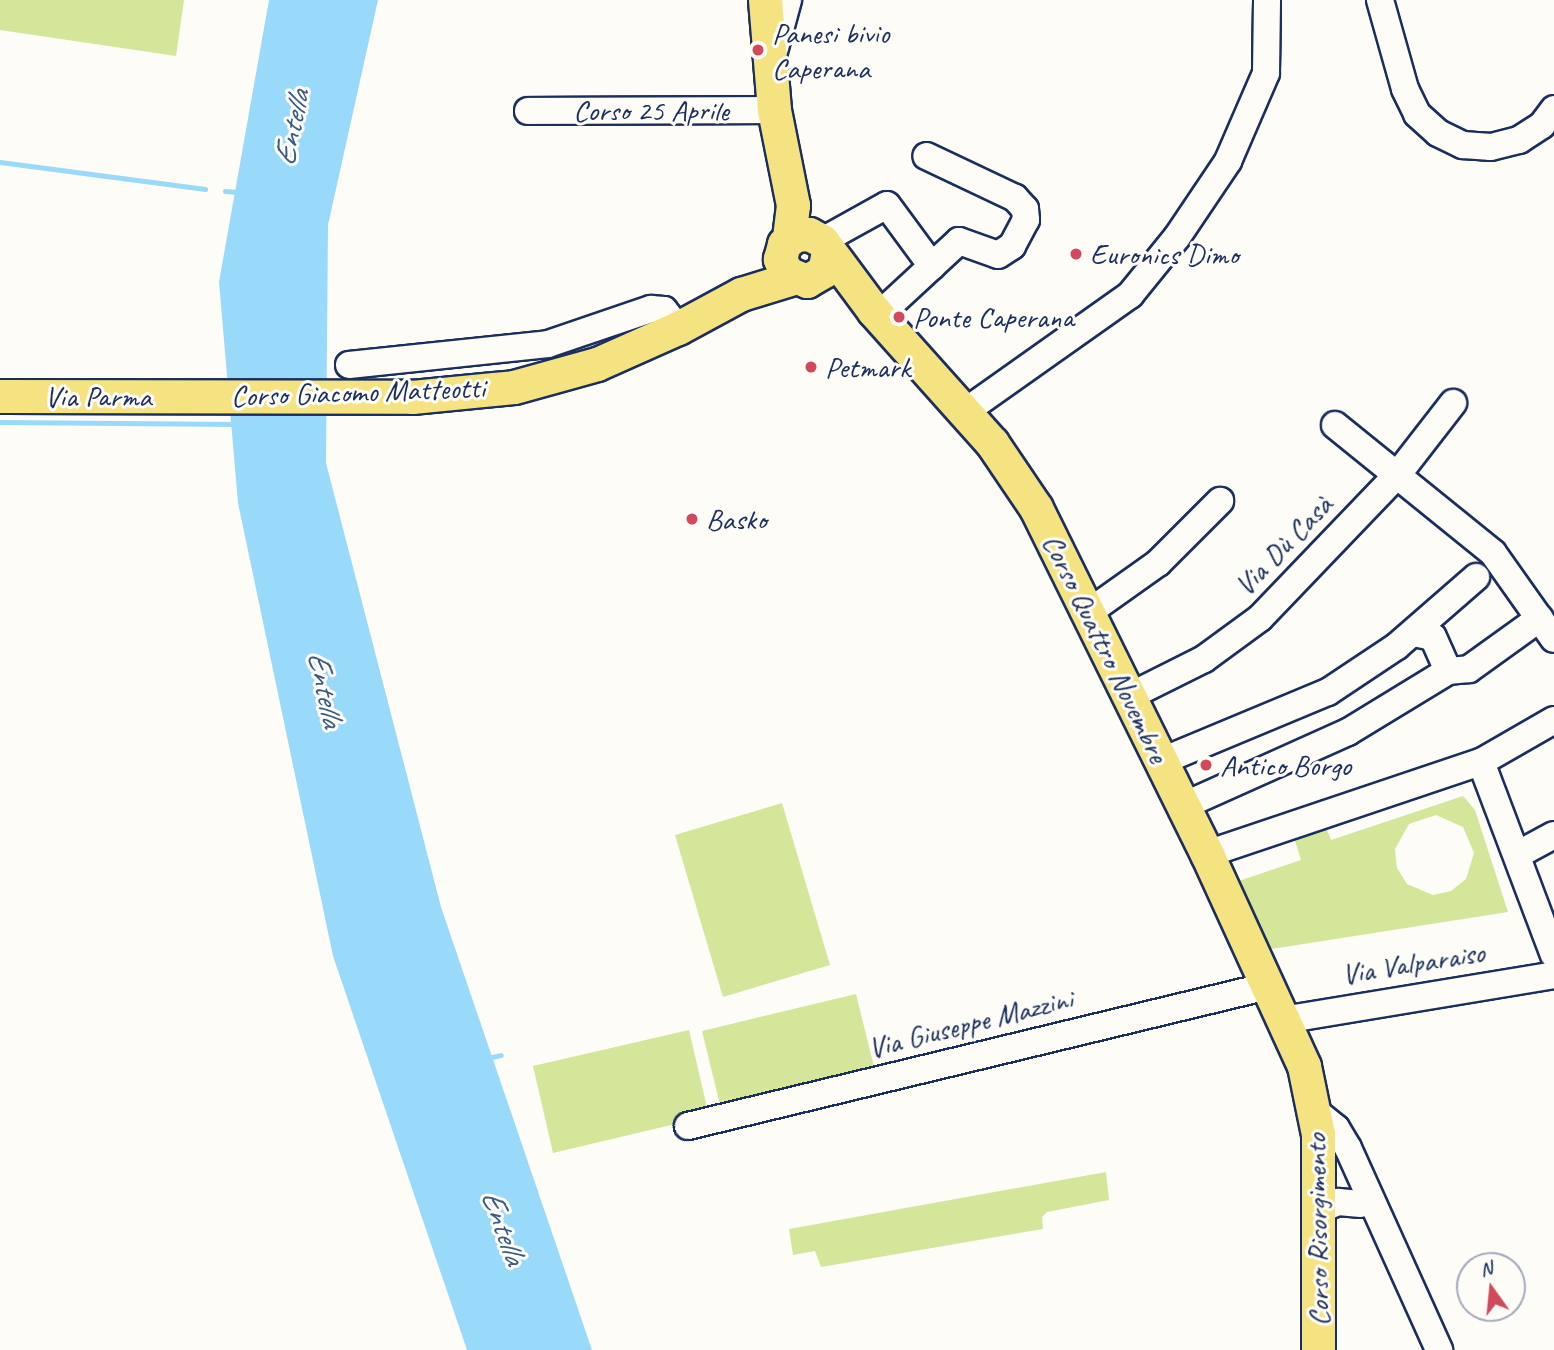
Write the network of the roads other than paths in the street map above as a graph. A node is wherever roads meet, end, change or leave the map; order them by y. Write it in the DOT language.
graph roads {
  1 [pos="765,0"];
  2 [pos="788,0"];
  3 [pos="1267,0"];
  4 [pos="1380,0"];
  5 [pos="770,70"];
  6 [pos="1554,109"];
  7 [pos="774,110"];
  8 [pos="528,111"];
  9 [pos="926,156"];
  10 [pos="805,257"];
  11 [pos="932,266"];
  12 [pos="876,313"];
  13 [pos="678,328"];
  14 [pos="349,365"];
  15 [pos="0,396"];
  16 [pos="196,396"];
  17 [pos="1453,403"];
  18 [pos="966,411"];
  19 [pos="1335,425"];
  20 [pos="1398,474"];
  21 [pos="1220,501"];
  22 [pos="1476,577"];
  23 [pos="1089,612"];
  24 [pos="1547,628"];
  25 [pos="1414,633"];
  26 [pos="1448,671"];
  27 [pos="1130,696"];
  28 [pos="1554,720"];
  29 [pos="1162,761"];
  30 [pos="1480,762"];
  31 [pos="1184,806"];
  32 [pos="1554,835"];
  33 [pos="1207,854"];
  34 [pos="1517,855"];
  35 [pos="1554,955"];
  36 [pos="1554,975"];
  37 [pos="1268,986"];
  38 [pos="1283,1020"];
  39 [pos="1315,1111"];
  40 [pos="688,1126"];
  41 [pos="1318,1148"];
  42 [pos="1361,1204"];
  43 [pos="1319,1210"];
  44 [pos="1383,1229"];
  45 [pos="1318,1350"];
  46 [pos="1439,1350"];
  1 -- 5 [label="main road, Corso 25 Aprile"];
  2 -- 5 [label="street"];
  3 -- 18 [label="street"];
  4 -- 6 [label="street"];
  5 -- 7 [label="main road, Corso 25 Aprile"];
  7 -- 8 [label="street, Corso 25 Aprile"];
  7 -- 10 [label="main road, Corso 25 Aprile"];
  9 -- 11 [label="street"];
  10 -- 11 [label="street"];
  10 -- 12 [label="main road, Corso 25 Aprile"];
  10 -- 13 [label="main road, Corso Giacomo Matteotti"];
  11 -- 12 [label="street"];
  12 -- 18 [label="main road, Corso Quattro Novembre"];
  13 -- 14 [label="street, Corso Giacomo Matteotti"];
  13 -- 16 [label="main road, Corso Giacomo Matteotti"];
  15 -- 16 [label="main road, Via Parma"];
  17 -- 20 [label="street, Via Dù Casà"];
  18 -- 23 [label="main road, Corso Quattro Novembre"];
  19 -- 20 [label="street"];
  20 -- 24 [label="street"];
  20 -- 27 [label="street, Via Dù Casà"];
  21 -- 23 [label="street"];
  22 -- 25 [label="street"];
  23 -- 27 [label="main road, Corso Quattro Novembre"];
  24 -- 26 [label="street"];
  25 -- 26 [label="street"];
  25 -- 29 [label="street"];
  26 -- 31 [label="street"];
  27 -- 29 [label="main road, Corso Quattro Novembre"];
  28 -- 30 [label="street"];
  29 -- 31 [label="main road, Corso Quattro Novembre"];
  30 -- 33 [label="street"];
  30 -- 34 [label="street"];
  31 -- 33 [label="main road, Corso Quattro Novembre"];
  32 -- 34 [label="street"];
  33 -- 37 [label="main road, Corso Quattro Novembre"];
  34 -- 35 [label="street"];
  36 -- 38 [label="street, Via Valparaiso"];
  37 -- 38 [label="main road, Corso Quattro Novembre"];
  37 -- 40 [label="street, Via Giuseppe Mazzini"];
  38 -- 39 [label="main road, Corso Risorgimento"];
  39 -- 41 [label="main road, Corso Risorgimento"];
  39 -- 44 [label="street"];
  41 -- 42 [label="street"];
  41 -- 43 [label="main road, Corso Risorgimento"];
  42 -- 43 [label="street"];
  42 -- 44 [label="street"];
  43 -- 45 [label="main road, Corso Risorgimento"];
  44 -- 46 [label="street"];
}
